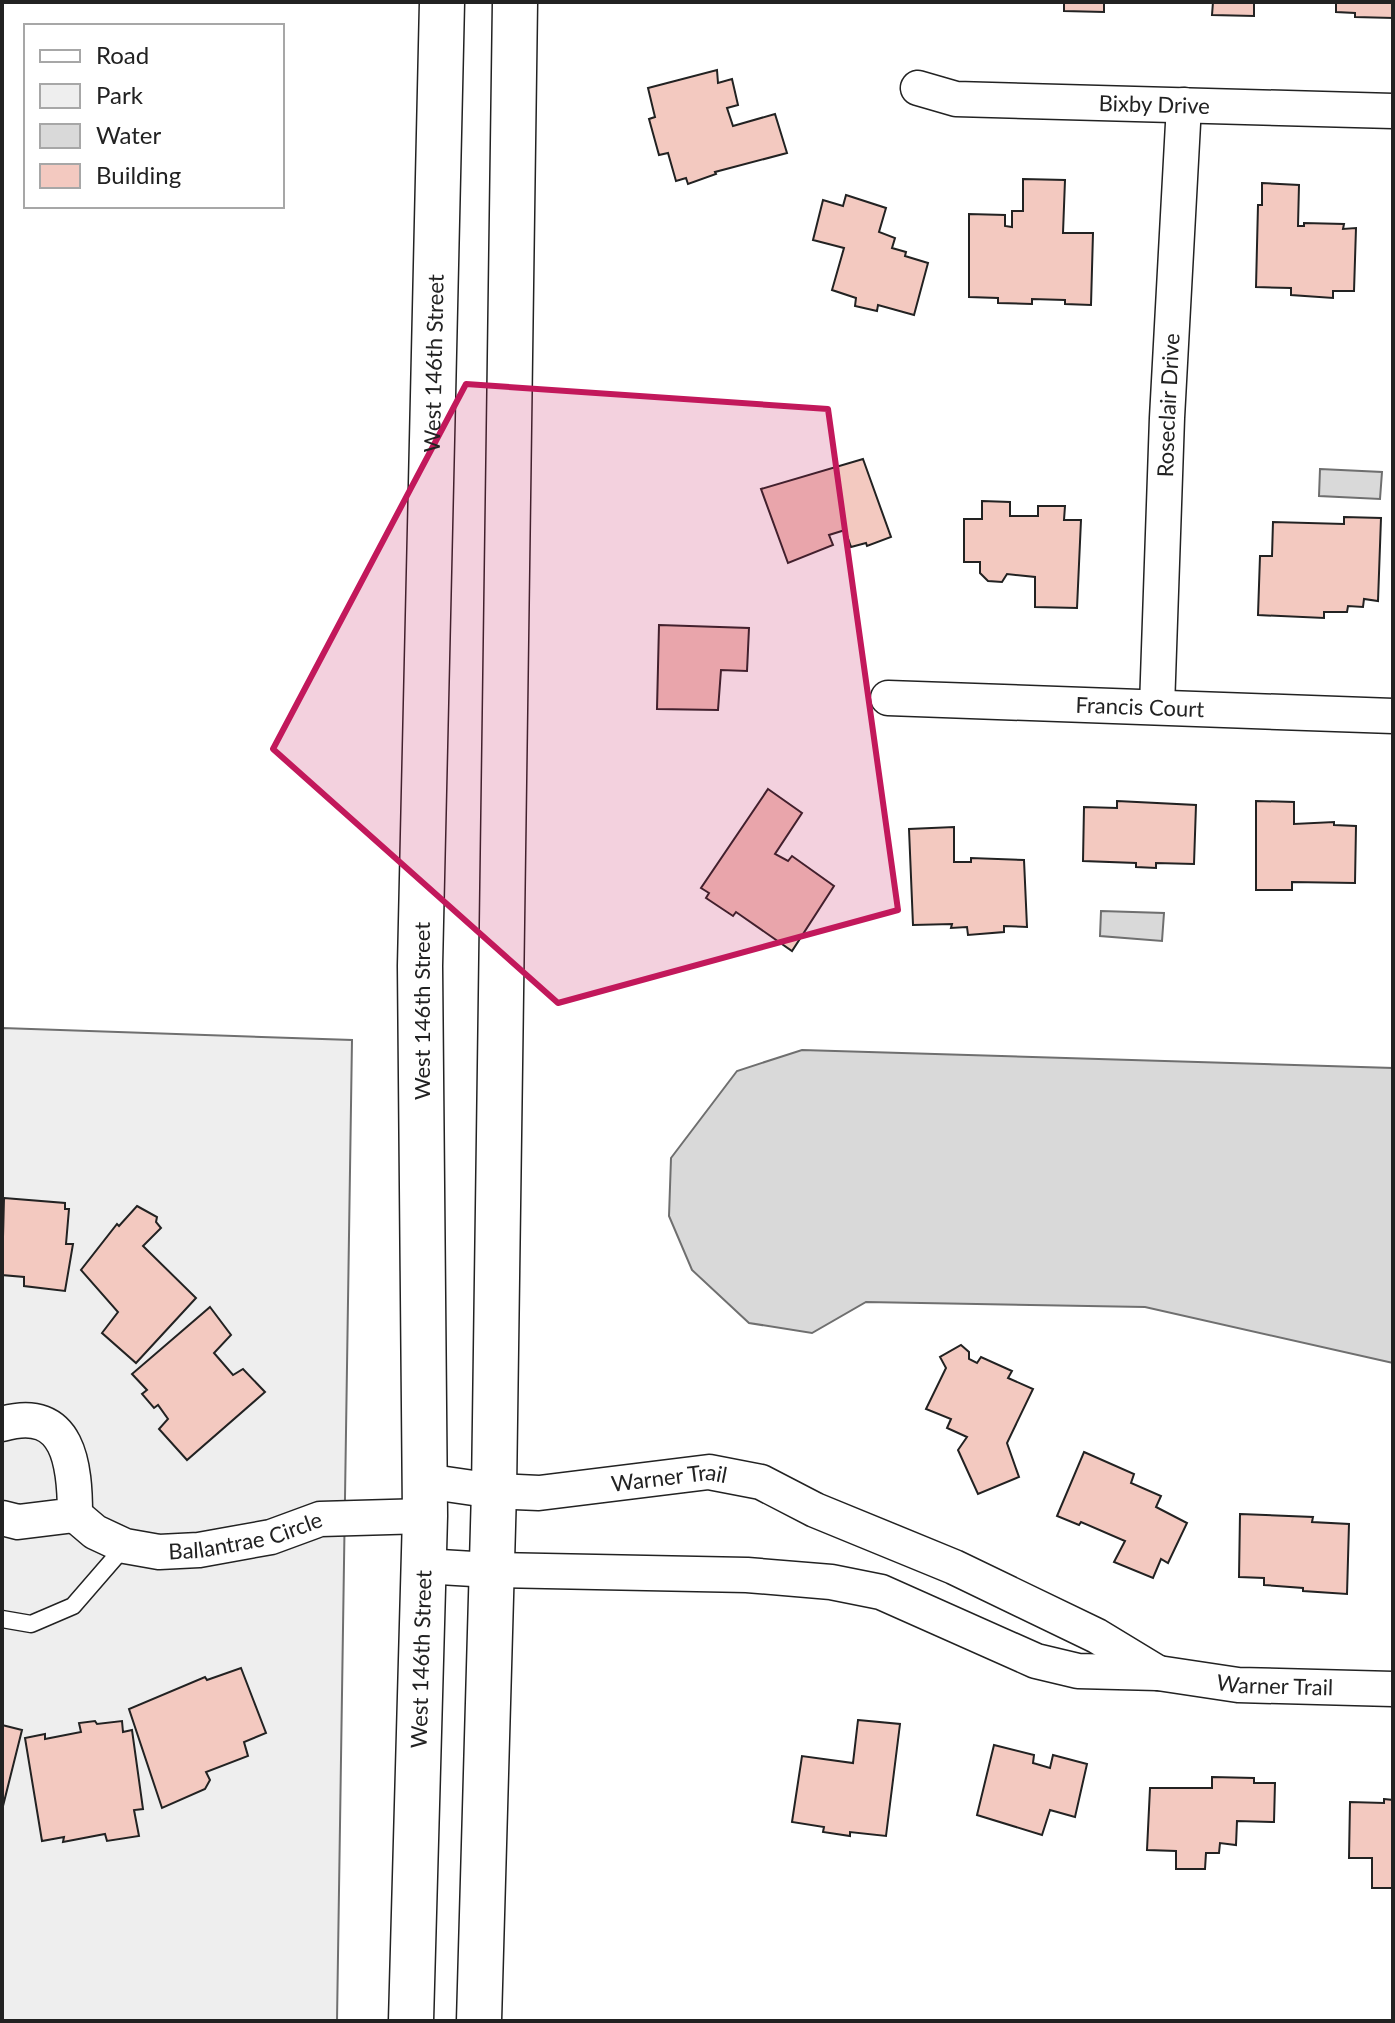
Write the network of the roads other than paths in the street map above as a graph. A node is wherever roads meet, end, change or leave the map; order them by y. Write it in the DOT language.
graph roads {
  1 [pos="442,2"];
  2 [pos="515,2"];
  3 [pos="918,88"];
  4 [pos="1184,105"];
  5 [pos="1393,111"];
  6 [pos="888,698"];
  7 [pos="1157,707"];
  8 [pos="1393,716"];
  9 [pos="2,1424"];
  10 [pos="494,1491"];
  11 [pos="425,1499"];
  12 [pos="75,1515"];
  13 [pos="2,1518"];
  14 [pos="898,1544"];
  15 [pos="125,1546"];
  16 [pos="423,1566"];
  17 [pos="490,1570"];
  18 [pos="881,1592"];
  19 [pos="2,1619"];
  20 [pos="1158,1673"];
  21 [pos="1393,1689"];
  22 [pos="411,2021"];
  23 [pos="479,2021"];
  1 -- 11 [label="main road, West 146th Street"];
  2 -- 10 [label="main road"];
  3 -- 4 [label="street, Bixby Drive"];
  4 -- 5 [label="street, Bixby Drive"];
  4 -- 7 [label="street, Roseclair Drive"];
  6 -- 7 [label="street, Francis Court"];
  7 -- 8 [label="street, Francis Court"];
  9 -- 12 [label="street"];
  10 -- 11 [label="street, Warner Trail"];
  10 -- 14 [label="street, Warner Trail"];
  10 -- 17 [label="main road"];
  11 -- 15 [label="street, Ballantrae Circle"];
  11 -- 16 [label="main road, West 146th Street"];
  12 -- 13 [label="street"];
  12 -- 15 [label="street, Ballantrae Circle"];
  14 -- 18 [label="street"];
  14 -- 20 [label="street, Warner Trail"];
  15 -- 19 [label="lane"];
  16 -- 17 [label="street, Warner Trail"];
  16 -- 22 [label="main road, West 146th Street"];
  17 -- 18 [label="street, Warner Trail"];
  17 -- 23 [label="main road"];
  18 -- 20 [label="street, Warner Trail"];
  20 -- 21 [label="street, Warner Trail"];
}
